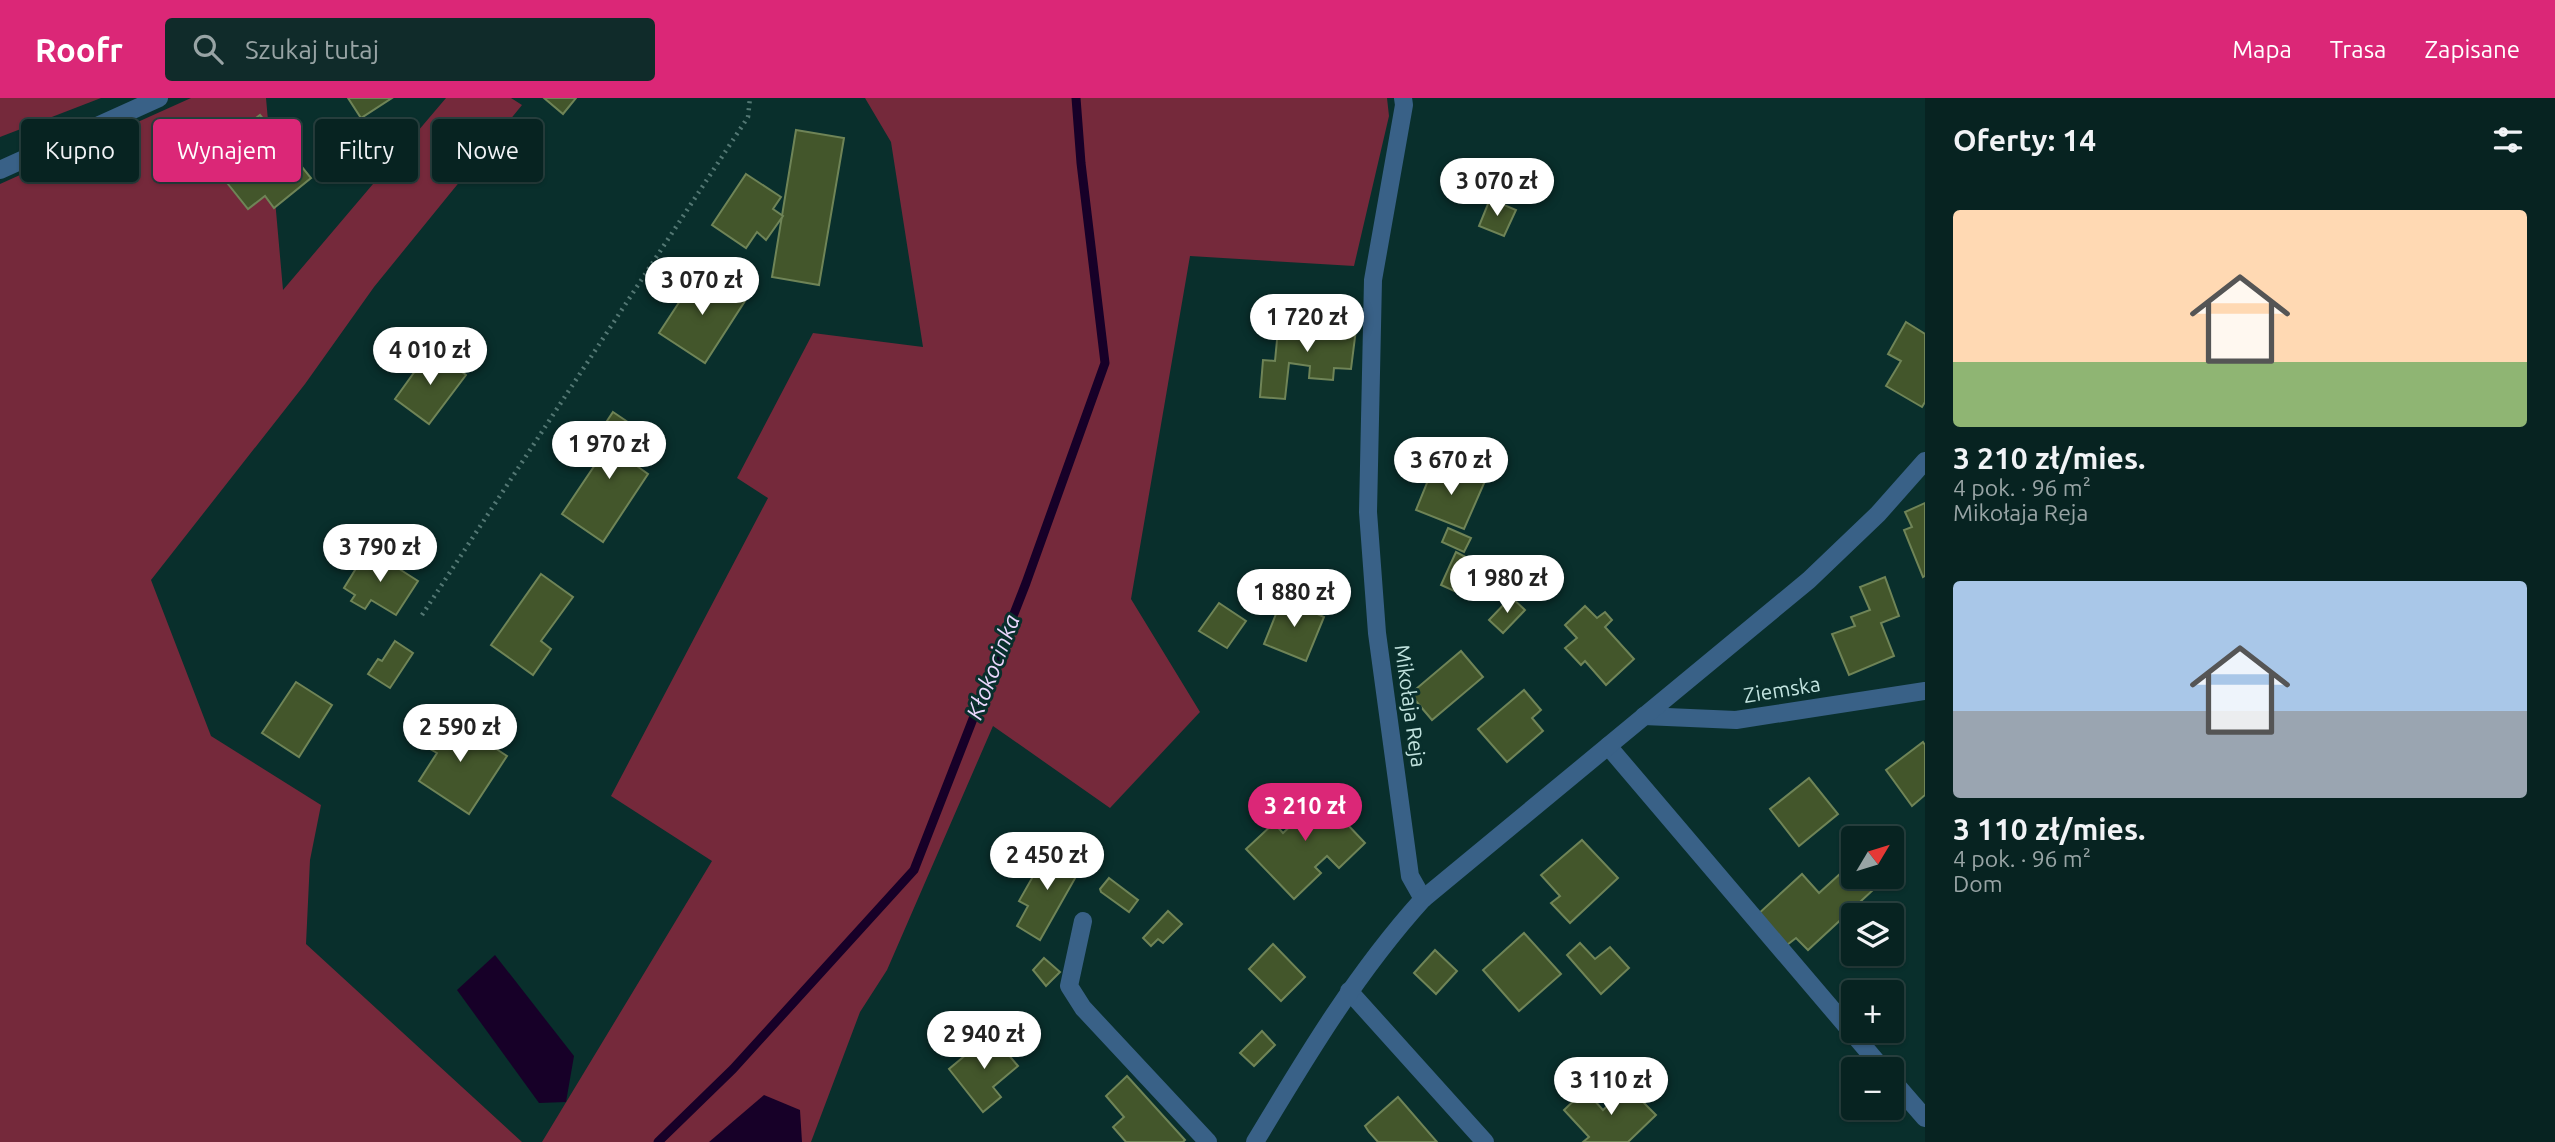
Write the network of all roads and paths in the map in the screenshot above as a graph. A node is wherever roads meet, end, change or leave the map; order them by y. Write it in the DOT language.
graph roads {
  1 [pos="159,98"];
  2 [pos="750,98"];
  3 [pos="1403,98"];
  4 [pos="0,170"];
  5 [pos="1925,461"];
  6 [pos="422,615"];
  7 [pos="1925,691"];
  8 [pos="1644,716"];
  9 [pos="1608,746"];
  10 [pos="1423,899"];
  11 [pos="1083,921"];
  12 [pos="1349,991"];
  13 [pos="1873,1057"];
  14 [pos="1904,1094"];
  15 [pos="1925,1118"];
  16 [pos="1208,1142"];
  17 [pos="1255,1142"];
  18 [pos="1485,1142"];
  1 -- 4 [label="street"];
  2 -- 6 [label="path"];
  3 -- 10 [label="street, Mikołaja Reja"];
  5 -- 8 [label="street"];
  7 -- 8 [label="street, Ziemska"];
  8 -- 9 [label="street"];
  9 -- 10 [label="street"];
  9 -- 13 [label="street"];
  10 -- 12 [label="street"];
  11 -- 16 [label="street"];
  12 -- 17 [label="street"];
  12 -- 18 [label="street"];
  14 -- 15 [label="street"];
}
